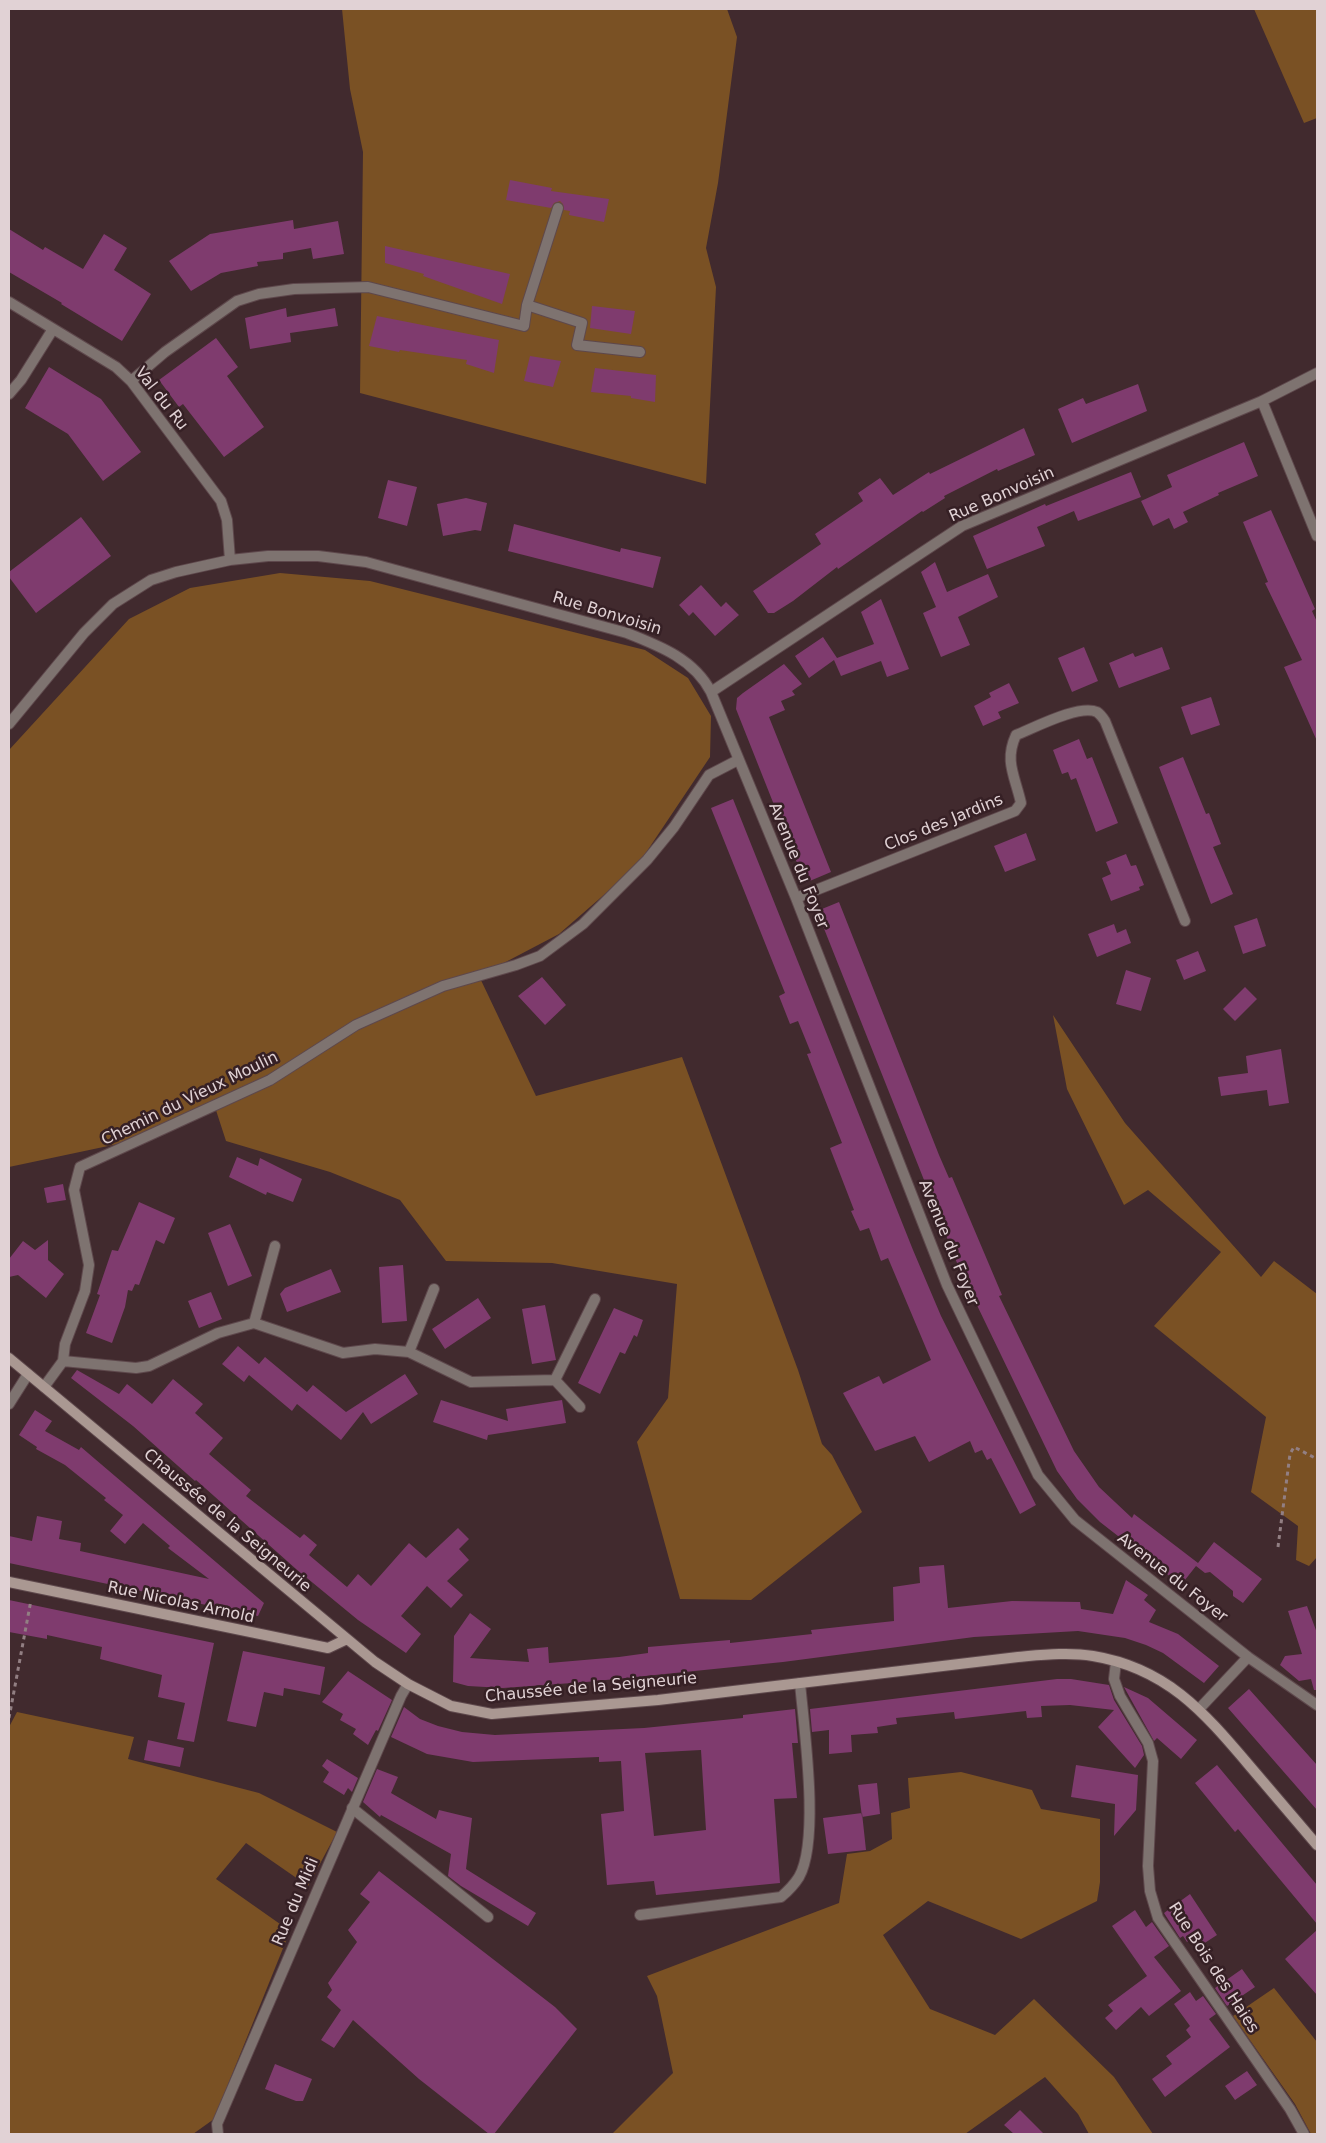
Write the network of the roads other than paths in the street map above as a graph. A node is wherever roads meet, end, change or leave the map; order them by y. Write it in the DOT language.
graph roads {
  1 [pos="558,208"];
  2 [pos="9,302"];
  3 [pos="527,305"];
  4 [pos="53,329"];
  5 [pos="640,352"];
  6 [pos="1317,373"];
  7 [pos="131,381"];
  8 [pos="9,394"];
  9 [pos="1262,401"];
  10 [pos="1317,536"];
  11 [pos="230,560"];
  12 [pos="712,692"];
  13 [pos="9,724"];
  14 [pos="738,760"];
  15 [pos="796,898"];
  16 [pos="1185,921"];
  17 [pos="275,1246"];
  18 [pos="434,1289"];
  19 [pos="595,1299"];
  20 [pos="254,1323"];
  21 [pos="409,1352"];
  22 [pos="9,1358"];
  23 [pos="63,1361"];
  24 [pos="28,1374"];
  25 [pos="555,1380"];
  26 [pos="44,1387"];
  27 [pos="9,1404"];
  28 [pos="580,1407"];
  29 [pos="9,1582"];
  30 [pos="345,1640"];
  31 [pos="1248,1657"];
  32 [pos="1116,1662"];
  33 [pos="800,1683"];
  34 [pos="408,1684"];
  35 [pos="1317,1705"];
  36 [pos="1200,1708"];
  37 [pos="352,1808"];
  38 [pos="1317,1845"];
  39 [pos="640,1915"];
  40 [pos="488,1917"];
  41 [pos="218,2134"];
  42 [pos="1304,2134"];
  1 -- 3 [label="street"];
  2 -- 4 [label="street, Val du Ru"];
  3 -- 5 [label="street"];
  3 -- 7 [label="street"];
  4 -- 7 [label="street, Val du Ru"];
  4 -- 8 [label="street"];
  6 -- 9 [label="street, Rue Bonvoisin"];
  7 -- 11 [label="street, Val du Ru"];
  9 -- 10 [label="street"];
  9 -- 12 [label="street, Rue Bonvoisin"];
  11 -- 12 [label="street, Rue Bonvoisin"];
  11 -- 13 [label="street, Rue Bonvoisin"];
  12 -- 14 [label="street, Avenue du Foyer"];
  14 -- 15 [label="street, Avenue du Foyer"];
  14 -- 23 [label="street, Chemin du Vieux Moulin"];
  15 -- 16 [label="street, Clos des Jardins"];
  15 -- 31 [label="street, Avenue du Foyer"];
  17 -- 20 [label="street"];
  18 -- 21 [label="street"];
  19 -- 25 [label="street"];
  20 -- 21 [label="street"];
  20 -- 23 [label="street"];
  21 -- 25 [label="street"];
  22 -- 24 [label="main road, Chaussée de la Seigneurie"];
  23 -- 26 [label="street, Chemin du Vieux Moulin"];
  24 -- 26 [label="main road, Chaussée de la Seigneurie"];
  24 -- 27 [label="street"];
  25 -- 28 [label="street"];
  26 -- 30 [label="main road, Chaussée de la Seigneurie"];
  29 -- 30 [label="main road, Rue Nicolas Arnold"];
  30 -- 34 [label="main road, Chaussée de la Seigneurie"];
  31 -- 35 [label="street, Avenue du Foyer"];
  31 -- 36 [label="street"];
  32 -- 33 [label="main road, Chaussée de la Seigneurie"];
  32 -- 36 [label="main road, Chaussée de la Seigneurie"];
  32 -- 42 [label="street, Rue Bois des Haies"];
  33 -- 34 [label="main road, Chaussée de la Seigneurie"];
  33 -- 39 [label="street"];
  34 -- 37 [label="street, Rue du Midi"];
  36 -- 38 [label="main road, Chaussée de la Seigneurie"];
  37 -- 40 [label="street"];
  37 -- 41 [label="street, Rue du Midi"];
}
